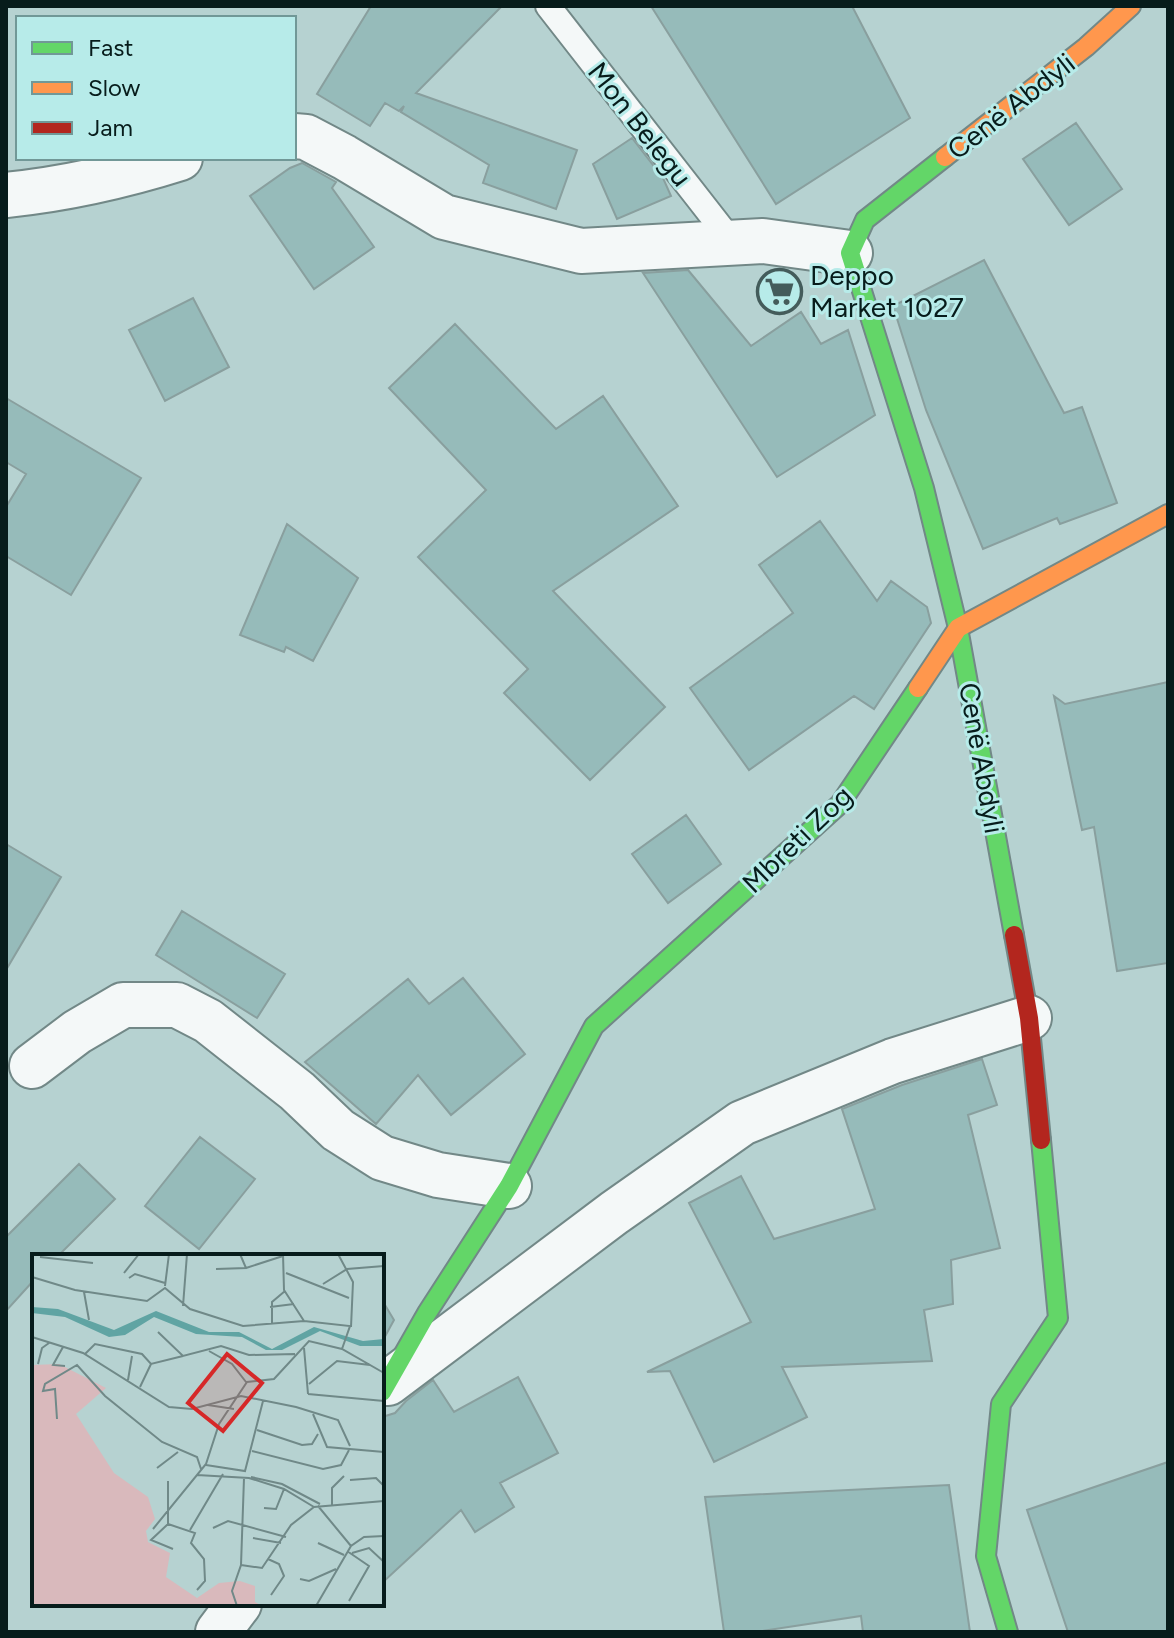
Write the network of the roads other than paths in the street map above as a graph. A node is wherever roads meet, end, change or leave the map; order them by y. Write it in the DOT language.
graph roads {
  1 [pos="548,6"];
  2 [pos="1131,6"];
  3 [pos="296,136"];
  4 [pos="174,160"];
  5 [pos="6,195"];
  6 [pos="733,243"];
  7 [pos="850,253"];
  8 [pos="1168,514"];
  9 [pos="958,628"];
  10 [pos="1029,1018"];
  11 [pos="32,1066"];
  12 [pos="509,1186"];
  13 [pos="385,1387"];
  14 [pos="238,1606"];
  15 [pos="218,1632"];
  16 [pos="1008,1632"];
  1 -- 6 [label="lane, Mon Belegu"];
  2 -- 7 [label="street, Cenë Abdyli"];
  3 -- 6 [label="street"];
  4 -- 5 [label="street"];
  6 -- 7 [label="street"];
  7 -- 9 [label="street, Cenë Abdyli"];
  8 -- 9 [label="street, Mbreti Zog"];
  9 -- 10 [label="street, Cenë Abdyli"];
  9 -- 12 [label="street, Mbreti Zog"];
  10 -- 13 [label="street, Mbreti Zog"];
  10 -- 16 [label="street, Cenë Abdyli"];
  11 -- 12 [label="street"];
  12 -- 13 [label="street, Mbreti Zog"];
  14 -- 15 [label="street"];
}
